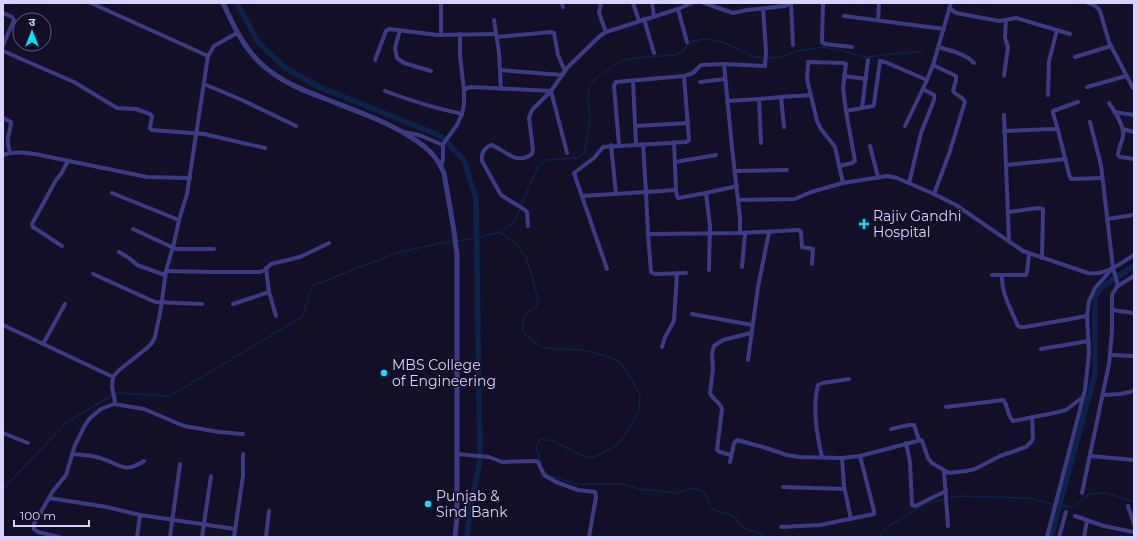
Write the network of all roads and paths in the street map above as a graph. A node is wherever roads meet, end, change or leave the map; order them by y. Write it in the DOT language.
graph roads {
  1 [pos="90,3"];
  2 [pos="223,3"];
  3 [pos="441,3"];
  4 [pos="601,3"];
  5 [pos="634,3"];
  6 [pos="652,3"];
  7 [pos="692,3"];
  8 [pos="704,3"];
  9 [pos="791,3"];
  10 [pos="823,3"];
  11 [pos="880,3"];
  12 [pos="951,3"];
  13 [pos="1088,3"];
  14 [pos="685,4"];
  15 [pos="949,8"];
  16 [pos="678,9"];
  17 [pos="763,9"];
  18 [pos="3,13"];
  19 [pos="654,16"];
  20 [pos="844,16"];
  21 [pos="644,19"];
  22 [pos="494,20"];
  23 [pos="878,20"];
  24 [pos="1006,20"];
  25 [pos="639,22"];
  26 [pos="944,29"];
  27 [pos="400,30"];
  28 [pos="1057,30"];
  29 [pos="237,32"];
  30 [pos="606,32"];
  31 [pos="441,34"];
  32 [pos="460,34"];
  33 [pos="1070,34"];
  34 [pos="497,35"];
  35 [pos="687,42"];
  36 [pos="3,45"];
  37 [pos="793,46"];
  38 [pos="1111,46"];
  39 [pos="852,47"];
  40 [pos="938,50"];
  41 [pos="3,51"];
  42 [pos="654,53"];
  43 [pos="208,56"];
  44 [pos="1075,57"];
  45 [pos="375,60"];
  46 [pos="868,60"];
  47 [pos="974,63"];
  48 [pos="724,64"];
  49 [pos="933,65"];
  50 [pos="500,70"];
  51 [pos="431,71"];
  52 [pos="565,71"];
  53 [pos="562,76"];
  54 [pos="684,76"];
  55 [pos="844,76"];
  56 [pos="1004,76"];
  57 [pos="1126,76"];
  58 [pos="726,79"];
  59 [pos="866,79"];
  60 [pos="927,80"];
  61 [pos="633,81"];
  62 [pos="700,82"];
  63 [pos="204,84"];
  64 [pos="1087,86"];
  65 [pos="1133,88"];
  66 [pos="500,89"];
  67 [pos="923,89"];
  68 [pos="385,91"];
  69 [pos="464,91"];
  70 [pos="552,91"];
  71 [pos="810,94"];
  72 [pos="1048,95"];
  73 [pos="781,97"];
  74 [pos="759,99"];
  75 [pos="727,101"];
  76 [pos="1078,102"];
  77 [pos="1109,103"];
  78 [pos="862,108"];
  79 [pos="846,111"];
  80 [pos="1114,112"];
  81 [pos="462,114"];
  82 [pos="1004,115"];
  83 [pos="1134,115"];
  84 [pos="3,118"];
  85 [pos="1090,122"];
  86 [pos="688,124"];
  87 [pos="296,126"];
  88 [pos="635,126"];
  89 [pos="905,126"];
  90 [pos="784,127"];
  91 [pos="1123,129"];
  92 [pos="1058,130"];
  93 [pos="1004,131"];
  94 [pos="401,132"];
  95 [pos="1134,132"];
  96 [pos="195,133"];
  97 [pos="674,142"];
  98 [pos="761,142"];
  99 [pos="443,144"];
  100 [pos="636,144"];
  101 [pos="643,144"];
  102 [pos="611,145"];
  103 [pos="619,145"];
  104 [pos="870,146"];
  105 [pos="265,148"];
  106 [pos="10,152"];
  107 [pos="567,153"];
  108 [pos="3,154"];
  109 [pos="716,155"];
  110 [pos="1134,158"];
  111 [pos="1066,159"];
  112 [pos="68,161"];
  113 [pos="675,162"];
  114 [pos="1006,165"];
  115 [pos="441,166"];
  116 [pos="839,166"];
  117 [pos="787,170"];
  118 [pos="735,171"];
  119 [pos="878,177"];
  120 [pos="190,178"];
  121 [pos="1102,178"];
  122 [pos="843,183"];
  123 [pos="909,183"];
  124 [pos="737,186"];
  125 [pos="676,190"];
  126 [pos="112,192"];
  127 [pos="646,192"];
  128 [pos="706,193"];
  129 [pos="616,194"];
  130 [pos="934,194"];
  131 [pos="582,196"];
  132 [pos="738,200"];
  133 [pos="1008,212"];
  134 [pos="1134,215"];
  135 [pos="1107,219"];
  136 [pos="179,220"];
  137 [pos="528,226"];
  138 [pos="133,229"];
  139 [pos="769,232"];
  140 [pos="710,233"];
  141 [pos="742,233"];
  142 [pos="648,234"];
  143 [pos="1009,241"];
  144 [pos="329,243"];
  145 [pos="62,246"];
  146 [pos="172,248"];
  147 [pos="214,249"];
  148 [pos="119,252"];
  149 [pos="1029,254"];
  150 [pos="1134,255"];
  151 [pos="1042,258"];
  152 [pos="812,264"];
  153 [pos="266,268"];
  154 [pos="742,268"];
  155 [pos="1113,268"];
  156 [pos="607,270"];
  157 [pos="709,270"];
  158 [pos="166,273"];
  159 [pos="677,273"];
  160 [pos="686,273"];
  161 [pos="93,274"];
  162 [pos="992,275"];
  163 [pos="1002,275"];
  164 [pos="1134,276"];
  165 [pos="1118,284"];
  166 [pos="269,292"];
  167 [pos="162,303"];
  168 [pos="65,304"];
  169 [pos="202,304"];
  170 [pos="233,304"];
  171 [pos="1112,310"];
  172 [pos="1134,313"];
  173 [pos="692,314"];
  174 [pos="276,316"];
  175 [pos="1087,316"];
  176 [pos="3,325"];
  177 [pos="752,325"];
  178 [pos="751,333"];
  179 [pos="1089,341"];
  180 [pos="43,344"];
  181 [pos="662,347"];
  182 [pos="1041,349"];
  183 [pos="1110,355"];
  184 [pos="1134,356"];
  185 [pos="748,360"];
  186 [pos="112,377"];
  187 [pos="849,379"];
  188 [pos="1134,391"];
  189 [pos="1103,395"];
  190 [pos="1083,396"];
  191 [pos="114,403"];
  192 [pos="946,407"];
  193 [pos="1032,417"];
  194 [pos="891,429"];
  195 [pos="3,433"];
  196 [pos="243,434"];
  197 [pos="919,440"];
  198 [pos="28,443"];
  199 [pos="906,443"];
  200 [pos="72,454"];
  201 [pos="243,454"];
  202 [pos="457,454"];
  203 [pos="731,455"];
  204 [pos="860,456"];
  205 [pos="1090,456"];
  206 [pos="822,457"];
  207 [pos="842,458"];
  208 [pos="1134,460"];
  209 [pos="144,461"];
  210 [pos="730,462"];
  211 [pos="180,464"];
  212 [pos="944,470"];
  213 [pos="211,476"];
  214 [pos="783,487"];
  215 [pos="844,489"];
  216 [pos="946,493"];
  217 [pos="1082,493"];
  218 [pos="49,498"];
  219 [pos="1128,506"];
  220 [pos="269,510"];
  221 [pos="1066,512"];
  222 [pos="140,515"];
  223 [pos="1075,516"];
  224 [pos="173,519"];
  225 [pos="851,519"];
  226 [pos="1087,521"];
  227 [pos="204,523"];
  228 [pos="1134,524"];
  229 [pos="948,526"];
  230 [pos="781,527"];
  231 [pos="235,528"];
  232 [pos="1134,532"];
  233 [pos="59,537"];
  234 [pos="137,537"];
  235 [pos="170,537"];
  236 [pos="202,537"];
  237 [pos="234,537"];
  238 [pos="266,537"];
  239 [pos="455,537"];
  240 [pos="589,537"];
  241 [pos="1047,537"];
  242 [pos="1059,537"];
  243 [pos="1084,537"];
  1 -- 43 [label="street"];
  2 -- 29 [label="street"];
  3 -- 31 [label="street"];
  4 -- 30 [label="street"];
  5 -- 25 [label="street"];
  6 -- 19 [label="street"];
  7 -- 14 [label="street"];
  8 -- 17 [label="street"];
  9 -- 17 [label="street"];
  9 -- 37 [label="street"];
  10 -- 39 [label="street"];
  11 -- 23 [label="street"];
  12 -- 15 [label="street"];
  13 -- 38 [label="street"];
  14 -- 16 [label="street"];
  15 -- 24 [label="street"];
  15 -- 26 [label="street"];
  16 -- 19 [label="street"];
  16 -- 35 [label="street"];
  17 -- 48 [label="street"];
  18 -- 36 [label="street"];
  19 -- 21 [label="street"];
  20 -- 23 [label="street"];
  21 -- 25 [label="street"];
  21 -- 42 [label="street"];
  22 -- 34 [label="street"];
  23 -- 26 [label="street"];
  24 -- 28 [label="street"];
  24 -- 56 [label="street"];
  25 -- 30 [label="street"];
  26 -- 40 [label="street"];
  27 -- 31 [label="street"];
  27 -- 45 [label="street"];
  27 -- 51 [label="street"];
  28 -- 33 [label="street"];
  28 -- 72 [label="street"];
  29 -- 43 [label="street"];
  29 -- 94 [label="street"];
  30 -- 52 [label="street"];
  31 -- 32 [label="street"];
  32 -- 34 [label="street"];
  32 -- 69 [label="street"];
  34 -- 50 [label="street"];
  34 -- 52 [label="street"];
  38 -- 44 [label="street"];
  38 -- 57 [label="street"];
  40 -- 47 [label="street"];
  40 -- 49 [label="street"];
  41 -- 96 [label="street"];
  43 -- 63 [label="street"];
  46 -- 59 [label="street"];
  48 -- 54 [label="street"];
  48 -- 58 [label="street"];
  49 -- 60 [label="street"];
  49 -- 130 [label="street"];
  50 -- 53 [label="street"];
  50 -- 66 [label="street"];
  52 -- 53 [label="street"];
  53 -- 70 [label="street"];
  54 -- 61 [label="street"];
  54 -- 86 [label="street"];
  55 -- 59 [label="street"];
  55 -- 71 [label="street"];
  55 -- 79 [label="street"];
  57 -- 64 [label="street"];
  57 -- 65 [label="street"];
  58 -- 62 [label="street"];
  58 -- 75 [label="street"];
  59 -- 78 [label="street"];
  60 -- 67 [label="street"];
  60 -- 78 [label="street"];
  61 -- 88 [label="street"];
  61 -- 103 [label="street"];
  63 -- 87 [label="street"];
  63 -- 96 [label="street"];
  66 -- 69 [label="street"];
  66 -- 70 [label="street"];
  67 -- 89 [label="street"];
  67 -- 123 [label="street"];
  68 -- 81 [label="street"];
  69 -- 81 [label="street"];
  70 -- 107 [label="street"];
  70 -- 137 [label="street"];
  71 -- 73 [label="street"];
  71 -- 116 [label="street"];
  73 -- 74 [label="street"];
  73 -- 90 [label="street"];
  74 -- 75 [label="street"];
  74 -- 98 [label="street"];
  75 -- 118 [label="street"];
  76 -- 92 [label="street"];
  77 -- 80 [label="street"];
  78 -- 79 [label="street"];
  79 -- 116 [label="street"];
  80 -- 83 [label="street"];
  80 -- 91 [label="street"];
  81 -- 99 [label="street"];
  82 -- 93 [label="street"];
  84 -- 106 [label="street"];
  85 -- 121 [label="street"];
  86 -- 88 [label="street"];
  86 -- 97 [label="street"];
  88 -- 100 [label="street"];
  91 -- 95 [label="street"];
  91 -- 110 [label="street"];
  92 -- 93 [label="street"];
  92 -- 111 [label="street"];
  93 -- 114 [label="street"];
  94 -- 99 [label="street"];
  94 -- 115 [label="street"];
  96 -- 105 [label="street"];
  96 -- 120 [label="street"];
  97 -- 101 [label="street"];
  97 -- 113 [label="street"];
  99 -- 115 [label="street"];
  100 -- 101 [label="street"];
  100 -- 103 [label="street"];
  101 -- 127 [label="street"];
  102 -- 103 [label="street"];
  102 -- 129 [label="street"];
  102 -- 131 [label="street"];
  104 -- 119 [label="street"];
  106 -- 108 [label="street"];
  106 -- 112 [label="street"];
  109 -- 113 [label="street"];
  111 -- 114 [label="street"];
  111 -- 121 [label="street"];
  112 -- 120 [label="street"];
  112 -- 145 [label="street"];
  113 -- 125 [label="street"];
  114 -- 133 [label="street"];
  115 -- 202 [label="street"];
  116 -- 122 [label="street"];
  117 -- 118 [label="street"];
  118 -- 124 [label="street"];
  119 -- 122 [label="street"];
  119 -- 123 [label="street"];
  120 -- 136 [label="street"];
  121 -- 135 [label="street"];
  122 -- 132 [label="street"];
  123 -- 130 [label="street"];
  124 -- 128 [label="street"];
  124 -- 132 [label="street"];
  125 -- 127 [label="street"];
  125 -- 128 [label="street"];
  126 -- 136 [label="street"];
  127 -- 129 [label="street"];
  127 -- 142 [label="street"];
  128 -- 140 [label="street"];
  129 -- 131 [label="street"];
  130 -- 143 [label="street"];
  131 -- 156 [label="street"];
  132 -- 141 [label="street"];
  133 -- 143 [label="street"];
  133 -- 151 [label="street"];
  134 -- 135 [label="street"];
  135 -- 155 [label="street"];
  136 -- 146 [label="street"];
  138 -- 146 [label="street"];
  139 -- 141 [label="street"];
  139 -- 152 [label="street"];
  139 -- 177 [label="street"];
  140 -- 141 [label="street"];
  140 -- 142 [label="street"];
  140 -- 157 [label="street"];
  141 -- 154 [label="street"];
  142 -- 159 [label="street"];
  143 -- 149 [label="street"];
  144 -- 153 [label="street"];
  146 -- 147 [label="street"];
  146 -- 158 [label="street"];
  148 -- 158 [label="street"];
  149 -- 151 [label="street"];
  149 -- 163 [label="street"];
  150 -- 155 [label="street"];
  151 -- 155 [label="street"];
  153 -- 158 [label="street"];
  153 -- 166 [label="street"];
  155 -- 165 [label="street"];
  155 -- 175 [label="street"];
  158 -- 167 [label="street"];
  159 -- 160 [label="street"];
  159 -- 181 [label="street"];
  161 -- 167 [label="street"];
  162 -- 163 [label="street"];
  163 -- 175 [label="street"];
  164 -- 165 [label="street"];
  165 -- 171 [label="street"];
  166 -- 170 [label="street"];
  166 -- 174 [label="street"];
  167 -- 169 [label="street"];
  167 -- 186 [label="street"];
  168 -- 180 [label="street"];
  171 -- 172 [label="street"];
  171 -- 183 [label="street"];
  173 -- 177 [label="street"];
  175 -- 179 [label="street"];
  176 -- 180 [label="street"];
  177 -- 178 [label="street"];
  178 -- 185 [label="street"];
  178 -- 203 [label="street"];
  179 -- 182 [label="street"];
  179 -- 190 [label="street"];
  180 -- 186 [label="street"];
  183 -- 184 [label="street"];
  183 -- 189 [label="street"];
  186 -- 191 [label="street"];
  187 -- 206 [label="street"];
  188 -- 189 [label="street"];
  189 -- 205 [label="street"];
  190 -- 193 [label="street"];
  190 -- 241 [label="street"];
  191 -- 196 [label="street"];
  191 -- 200 [label="street"];
  192 -- 193 [label="street"];
  193 -- 212 [label="street"];
  194 -- 197 [label="street"];
  195 -- 198 [label="street"];
  197 -- 199 [label="street"];
  197 -- 212 [label="street"];
  199 -- 204 [label="street"];
  199 -- 216 [label="street"];
  200 -- 209 [label="street"];
  200 -- 218 [label="street"];
  201 -- 231 [label="street"];
  202 -- 239 [label="street"];
  202 -- 240 [label="street"];
  203 -- 206 [label="street"];
  203 -- 210 [label="street"];
  204 -- 207 [label="street"];
  204 -- 225 [label="street"];
  205 -- 208 [label="street"];
  205 -- 217 [label="street"];
  206 -- 207 [label="street"];
  207 -- 215 [label="street"];
  211 -- 224 [label="street"];
  212 -- 216 [label="street"];
  213 -- 227 [label="street"];
  214 -- 215 [label="street"];
  215 -- 225 [label="street"];
  216 -- 229 [label="street"];
  218 -- 222 [label="street"];
  218 -- 233 [label="street"];
  219 -- 228 [label="street"];
  220 -- 238 [label="street"];
  221 -- 242 [label="street"];
  222 -- 224 [label="street"];
  222 -- 234 [label="street"];
  223 -- 226 [label="street"];
  224 -- 227 [label="street"];
  224 -- 235 [label="street"];
  225 -- 230 [label="street"];
  226 -- 232 [label="street"];
  226 -- 243 [label="street"];
  227 -- 231 [label="street"];
  227 -- 236 [label="street"];
  231 -- 237 [label="street"];
}
